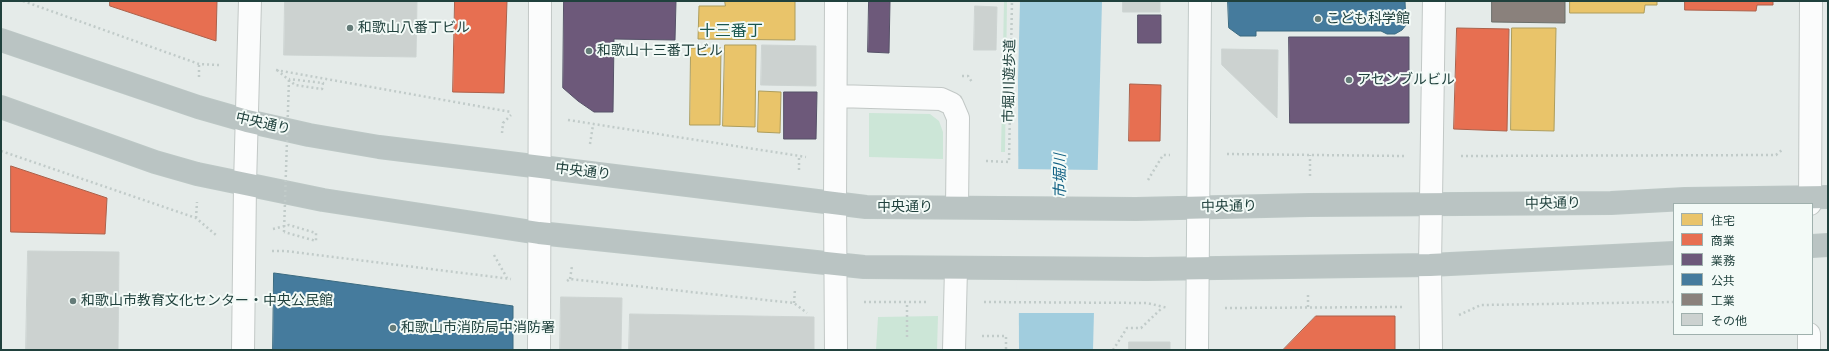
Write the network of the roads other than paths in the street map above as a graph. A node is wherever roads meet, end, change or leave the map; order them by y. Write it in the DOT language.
graph roads {
  1 [pos="250,1"];
  2 [pos="540,1"];
  3 [pos="836,1"];
  4 [pos="1200,1"];
  5 [pos="1434,1"];
  6 [pos="1811,1"];
  7 [pos="1,40"];
  8 [pos="836,96"];
  9 [pos="1,107"];
  10 [pos="247,121"];
  11 [pos="540,167"];
  12 [pos="245,185"];
  13 [pos="1816,199"];
  14 [pos="835,202"];
  15 [pos="1431,205"];
  16 [pos="957,207"];
  17 [pos="1197,208"];
  18 [pos="539,233"];
  19 [pos="1828,245"];
  20 [pos="1813,246"];
  21 [pos="1673,253"];
  22 [pos="835,264"];
  23 [pos="1430,265"];
  24 [pos="956,268"];
  25 [pos="1197,268"];
  26 [pos="1809,335"];
  27 [pos="243,350"];
  28 [pos="539,350"];
  29 [pos="836,350"];
  30 [pos="954,350"];
  31 [pos="1197,350"];
  32 [pos="1431,350"];
  33 [pos="1809,350"];
  1 -- 10 [label="street"];
  2 -- 11 [label="street"];
  3 -- 8 [label="street"];
  4 -- 17 [label="street"];
  5 -- 15 [label="street"];
  6 -- 13 [label="street"];
  7 -- 10 [label="highway, 中央通り"];
  8 -- 14 [label="street"];
  8 -- 16 [label="street"];
  9 -- 12 [label="highway"];
  10 -- 11 [label="highway, 中央通り"];
  10 -- 12 [label="street"];
  11 -- 14 [label="highway, 中央通り"];
  11 -- 18 [label="street"];
  12 -- 18 [label="highway"];
  12 -- 27 [label="street"];
  13 -- 15 [label="highway, 中央通り"];
  14 -- 16 [label="highway, 中央通り"];
  14 -- 22 [label="street"];
  15 -- 17 [label="highway, 中央通り"];
  15 -- 23 [label="street"];
  16 -- 17 [label="highway, 中央通り"];
  17 -- 25 [label="street"];
  18 -- 22 [label="highway"];
  18 -- 28 [label="street"];
  19 -- 20 [label="highway"];
  21 -- 23 [label="highway"];
  22 -- 24 [label="highway"];
  22 -- 29 [label="street"];
  23 -- 25 [label="highway"];
  23 -- 32 [label="street"];
  24 -- 25 [label="highway"];
  24 -- 30 [label="street"];
  25 -- 31 [label="street"];
  26 -- 33 [label="street"];
}
